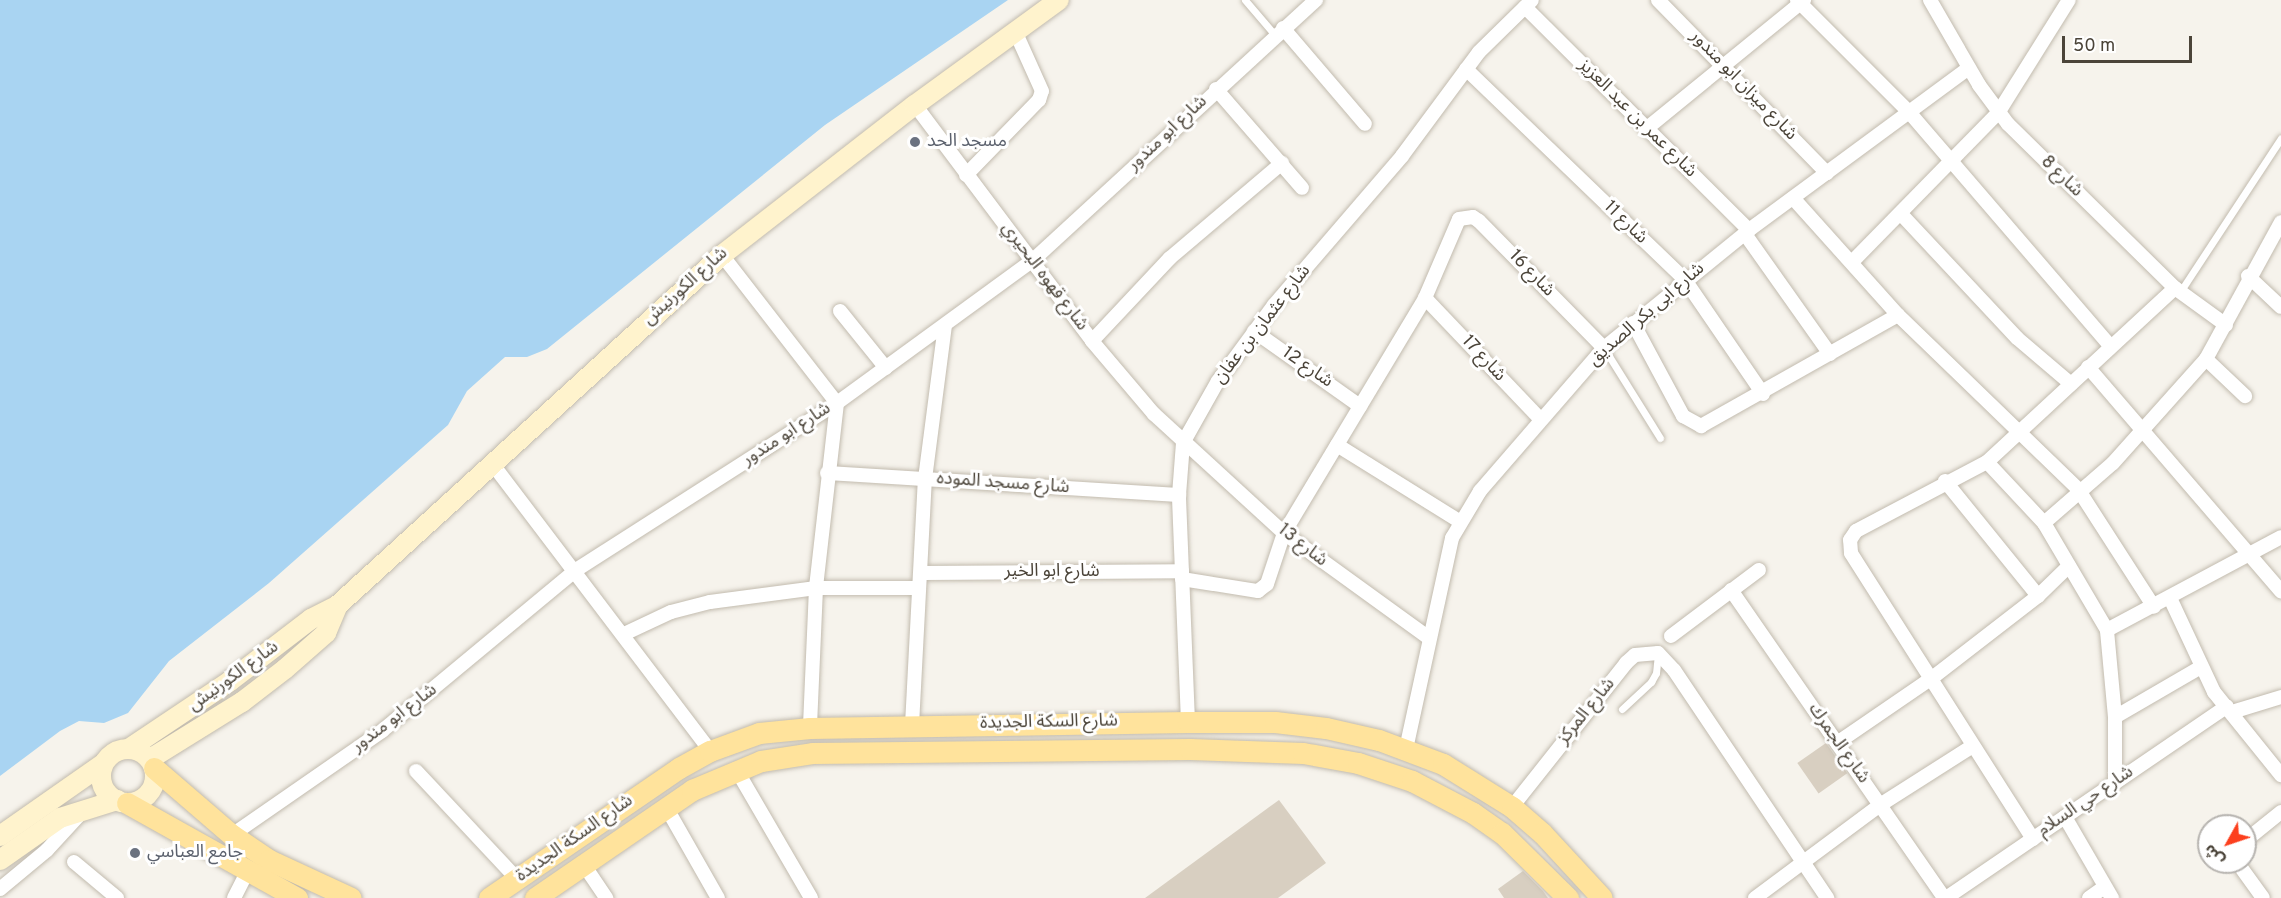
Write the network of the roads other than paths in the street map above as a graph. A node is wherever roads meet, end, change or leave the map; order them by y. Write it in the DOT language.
graph roads {
  1 [pos="1059,0"];
  2 [pos="1245,0"];
  3 [pos="1316,0"];
  4 [pos="1659,0"];
  5 [pos="1930,0"];
  6 [pos="2069,0"];
  7 [pos="1800,1"];
  8 [pos="1529,4"];
  9 [pos="1279,31"];
  10 [pos="1015,32"];
  11 [pos="1724,65"];
  12 [pos="1969,68"];
  13 [pos="1466,69"];
  14 [pos="1216,88"];
  15 [pos="915,105"];
  16 [pos="1909,112"];
  17 [pos="1998,113"];
  18 [pos="1365,124"];
  19 [pos="1646,129"];
  20 [pos="2281,138"];
  21 [pos="1282,163"];
  22 [pos="1951,164"];
  23 [pos="1827,173"];
  24 [pos="966,174"];
  25 [pos="1302,188"];
  26 [pos="1793,198"];
  27 [pos="1901,214"];
  28 [pos="2281,222"];
  29 [pos="1747,232"];
  30 [pos="722,255"];
  31 [pos="1032,261"];
  32 [pos="1852,262"];
  33 [pos="2248,276"];
  34 [pos="1684,280"];
  35 [pos="2178,290"];
  36 [pos="1425,298"];
  37 [pos="2281,307"];
  38 [pos="840,311"];
  39 [pos="1898,315"];
  40 [pos="1633,323"];
  41 [pos="2226,325"];
  42 [pos="945,326"];
  43 [pos="1254,331"];
  44 [pos="1092,341"];
  45 [pos="2110,346"];
  46 [pos="1604,348"];
  47 [pos="1830,354"];
  48 [pos="2206,359"];
  49 [pos="2088,367"];
  50 [pos="886,368"];
  51 [pos="2071,384"];
  52 [pos="1763,394"];
  53 [pos="2245,396"];
  54 [pos="837,403"];
  55 [pos="1360,405"];
  56 [pos="1541,420"];
  57 [pos="2141,432"];
  58 [pos="2019,435"];
  59 [pos="1660,438"];
  60 [pos="1183,443"];
  61 [pos="1337,446"];
  62 [pos="491,462"];
  63 [pos="1987,462"];
  64 [pos="827,473"];
  65 [pos="925,479"];
  66 [pos="1945,481"];
  67 [pos="2078,489"];
  68 [pos="1179,495"];
  69 [pos="1460,521"];
  70 [pos="2044,523"];
  71 [pos="1284,533"];
  72 [pos="2281,537"];
  73 [pos="2251,555"];
  74 [pos="2069,566"];
  75 [pos="576,570"];
  76 [pos="1759,570"];
  77 [pos="923,573"];
  78 [pos="1182,575"];
  79 [pos="816,588"];
  80 [pos="918,588"];
  81 [pos="1731,590"];
  82 [pos="2281,591"];
  83 [pos="2038,596"];
  84 [pos="2170,598"];
  85 [pos="338,604"];
  86 [pos="2154,607"];
  87 [pos="2107,630"];
  88 [pos="624,634"];
  89 [pos="1671,636"];
  90 [pos="1430,638"];
  91 [pos="1658,653"];
  92 [pos="2201,667"];
  93 [pos="1932,678"];
  94 [pos="2281,697"];
  95 [pos="1622,709"];
  96 [pos="2230,709"];
  97 [pos="2115,717"];
  98 [pos="1188,722"];
  99 [pos="912,725"];
  100 [pos="810,728"];
  101 [pos="1837,743"];
  102 [pos="1971,747"];
  103 [pos="130,748"];
  104 [pos="1406,749"];
  105 [pos="710,751"];
  106 [pos="104,764"];
  107 [pos="152,764"];
  108 [pos="736,769"];
  109 [pos="416,771"];
  110 [pos="2281,775"];
  111 [pos="2115,783"];
  112 [pos="122,802"];
  113 [pos="1880,805"];
  114 [pos="666,807"];
  115 [pos="1512,807"];
  116 [pos="85,808"];
  117 [pos="2281,812"];
  118 [pos="2065,817"];
  119 [pos="2257,831"];
  120 [pos="232,835"];
  121 [pos="0,836"];
  122 [pos="2033,839"];
  123 [pos="0,860"];
  124 [pos="1804,860"];
  125 [pos="74,862"];
  126 [pos="584,865"];
  127 [pos="247,872"];
  128 [pos="2246,874"];
  129 [pos="518,880"];
  130 [pos="0,889"];
  131 [pos="2109,892"];
  132 [pos="117,898"];
  133 [pos="234,898"];
  134 [pos="297,898"];
  135 [pos="351,898"];
  136 [pos="489,898"];
  137 [pos="535,898"];
  138 [pos="606,898"];
  139 [pos="718,898"];
  140 [pos="811,898"];
  141 [pos="1568,898"];
  142 [pos="1602,898"];
  143 [pos="1755,898"];
  144 [pos="1827,898"];
  145 [pos="1945,898"];
  146 [pos="2089,898"];
  147 [pos="2263,898"];
  1 -- 10 [label="main road, شارع الكورنيش"];
  2 -- 9 [label="lane"];
  3 -- 9 [label="street, شارع ابو مندور"];
  4 -- 11 [label="street, شارع ميزان ابو مندور"];
  5 -- 12 [label="street, شارع 8"];
  6 -- 17 [label="street"];
  7 -- 11 [label="street"];
  7 -- 16 [label="street"];
  8 -- 13 [label="street, شارع عثمان بن عفان"];
  8 -- 19 [label="street, شارع عمر بن عبد العزيز"];
  9 -- 14 [label="street, شارع ابو مندور"];
  9 -- 18 [label="street"];
  10 -- 15 [label="main road, شارع الكورنيش"];
  10 -- 24 [label="street"];
  11 -- 19 [label="street"];
  11 -- 23 [label="street, شارع ميزان ابو مندور"];
  12 -- 16 [label="street, شارع ابى بكر الصديق"];
  12 -- 17 [label="street, شارع 8"];
  13 -- 34 [label="street, شارع 11"];
  13 -- 43 [label="street, شارع عثمان بن عفان"];
  14 -- 21 [label="street"];
  14 -- 31 [label="street, شارع ابو مندور"];
  15 -- 24 [label="street, شارع قهوه البحيري"];
  15 -- 30 [label="main road, شارع الكورنيش"];
  16 -- 22 [label="street"];
  16 -- 23 [label="street, شارع ابى بكر الصديق"];
  17 -- 22 [label="street"];
  17 -- 35 [label="street, شارع 8"];
  19 -- 29 [label="street, شارع عمر بن عبد العزيز"];
  20 -- 35 [label="lane"];
  21 -- 25 [label="street"];
  21 -- 44 [label="street"];
  22 -- 27 [label="street"];
  22 -- 45 [label="street"];
  23 -- 26 [label="street, شارع ابى بكر الصديق"];
  24 -- 31 [label="street, شارع قهوه البحيري"];
  26 -- 29 [label="street, شارع ابى بكر الصديق"];
  26 -- 32 [label="street"];
  27 -- 32 [label="street"];
  27 -- 51 [label="street"];
  28 -- 33 [label="street"];
  29 -- 34 [label="street, شارع ابى بكر الصديق"];
  29 -- 47 [label="street, شارع عمر بن عبد العزيز"];
  30 -- 54 [label="street"];
  30 -- 62 [label="main road, شارع الكورنيش"];
  31 -- 42 [label="street, شارع ابو مندور"];
  31 -- 44 [label="street, شارع قهوه البحيري"];
  32 -- 39 [label="street"];
  33 -- 37 [label="street"];
  33 -- 41 [label="street"];
  34 -- 40 [label="street, شارع ابى بكر الصديق"];
  34 -- 52 [label="street, شارع 11"];
  35 -- 41 [label="street, شارع 8"];
  35 -- 45 [label="street"];
  36 -- 46 [label="street, شارع 16"];
  36 -- 55 [label="street"];
  36 -- 56 [label="street, شارع 17"];
  38 -- 50 [label="street"];
  39 -- 47 [label="street"];
  39 -- 58 [label="street"];
  40 -- 46 [label="street, شارع ابى بكر الصديق"];
  40 -- 52 [label="street"];
  41 -- 48 [label="street"];
  42 -- 50 [label="street, شارع ابو مندور"];
  42 -- 65 [label="street"];
  43 -- 55 [label="street, شارع 12"];
  43 -- 60 [label="street, شارع عثمان بن عفان"];
  44 -- 60 [label="street, شارع قهوه البحيري"];
  45 -- 49 [label="street"];
  46 -- 56 [label="street, شارع ابى بكر الصديق"];
  46 -- 59 [label="lane"];
  47 -- 52 [label="street"];
  48 -- 53 [label="street"];
  48 -- 57 [label="street"];
  49 -- 51 [label="street"];
  49 -- 57 [label="street"];
  50 -- 54 [label="street, شارع ابو مندور"];
  51 -- 58 [label="street"];
  54 -- 64 [label="street"];
  54 -- 75 [label="street, شارع ابو مندور"];
  55 -- 61 [label="street"];
  56 -- 69 [label="street, شارع ابى بكر الصديق"];
  57 -- 67 [label="street"];
  57 -- 73 [label="street"];
  58 -- 63 [label="street"];
  58 -- 67 [label="street"];
  60 -- 68 [label="street, شارع عثمان بن عفان"];
  60 -- 71 [label="street, شارع 13"];
  61 -- 69 [label="street"];
  61 -- 71 [label="street"];
  62 -- 75 [label="street"];
  62 -- 85 [label="main road, شارع الكورنيش"];
  63 -- 66 [label="street"];
  63 -- 70 [label="street"];
  64 -- 65 [label="street, شارع مسجد الموده"];
  64 -- 79 [label="street"];
  65 -- 68 [label="street, شارع مسجد الموده"];
  65 -- 77 [label="street"];
  66 -- 83 [label="street"];
  66 -- 93 [label="street"];
  67 -- 70 [label="street"];
  67 -- 86 [label="street"];
  68 -- 78 [label="street, شارع عثمان بن عفان"];
  69 -- 90 [label="street, شارع ابى بكر الصديق"];
  70 -- 74 [label="street"];
  71 -- 78 [label="street, شارع ابو الخير"];
  71 -- 90 [label="street, شارع 13"];
  72 -- 73 [label="street"];
  73 -- 82 [label="street"];
  73 -- 84 [label="street"];
  74 -- 83 [label="street"];
  74 -- 87 [label="street"];
  75 -- 88 [label="street"];
  75 -- 120 [label="street, شارع ابو مندور"];
  76 -- 81 [label="street"];
  77 -- 78 [label="street, شارع ابو الخير"];
  77 -- 80 [label="street"];
  78 -- 98 [label="street, شارع عثمان بن عفان"];
  79 -- 80 [label="street"];
  79 -- 88 [label="street"];
  79 -- 100 [label="street"];
  80 -- 99 [label="street"];
  81 -- 89 [label="street"];
  81 -- 101 [label="street, شارع الجمرك"];
  83 -- 93 [label="street"];
  84 -- 86 [label="street"];
  84 -- 92 [label="street"];
  85 -- 103 [label="main road, شارع الكورنيش"];
  85 -- 107 [label="main road, شارع الكورنيش"];
  86 -- 87 [label="street"];
  87 -- 97 [label="street"];
  88 -- 105 [label="street"];
  90 -- 104 [label="street, شارع ابى بكر الصديق"];
  91 -- 95 [label="lane"];
  91 -- 115 [label="street, شارع المركز"];
  91 -- 124 [label="street"];
  92 -- 96 [label="street"];
  92 -- 97 [label="street"];
  93 -- 101 [label="street"];
  93 -- 102 [label="street"];
  94 -- 96 [label="street, شارع حي السلام"];
  96 -- 110 [label="street"];
  96 -- 111 [label="street, شارع حي السلام"];
  97 -- 111 [label="street"];
  98 -- 99 [label="main road, شارع السكة الجديدة"];
  98 -- 104 [label="main road, شارع السكة الجديدة"];
  99 -- 100 [label="main road, شارع السكة الجديدة"];
  100 -- 105 [label="main road, شارع السكة الجديدة"];
  101 -- 113 [label="street, شارع الجمرك"];
  102 -- 113 [label="street"];
  102 -- 122 [label="street"];
  103 -- 106 [label="main road"];
  103 -- 107 [label="main road"];
  104 -- 115 [label="main road, شارع السكة الجديدة"];
  105 -- 129 [label="main road, شارع السكة الجديدة"];
  106 -- 112 [label="main road"];
  106 -- 121 [label="main road"];
  107 -- 112 [label="main road"];
  107 -- 120 [label="main road"];
  108 -- 114 [label="main road, شارع السكة الجديدة"];
  108 -- 140 [label="street"];
  108 -- 141 [label="main road, شارع السكة الجديدة"];
  109 -- 129 [label="street"];
  111 -- 118 [label="street, شارع حي السلام"];
  112 -- 116 [label="main road"];
  112 -- 127 [label="main road"];
  113 -- 124 [label="street"];
  113 -- 145 [label="street, شارع الجمرك"];
  114 -- 126 [label="main road, شارع السكة الجديدة"];
  114 -- 139 [label="street"];
  115 -- 142 [label="main road, شارع السكة الجديدة"];
  116 -- 123 [label="main road"];
  116 -- 130 [label="street"];
  117 -- 119 [label="street"];
  118 -- 122 [label="street, شارع حي السلام"];
  118 -- 131 [label="street"];
  120 -- 135 [label="main road"];
  122 -- 145 [label="street, شارع حي السلام"];
  124 -- 143 [label="street"];
  124 -- 144 [label="street"];
  125 -- 132 [label="street"];
  126 -- 137 [label="main road, شارع السكة الجديدة"];
  126 -- 138 [label="street"];
  127 -- 133 [label="street"];
  127 -- 134 [label="main road"];
  128 -- 147 [label="street"];
  129 -- 136 [label="main road, شارع السكة الجديدة"];
  131 -- 146 [label="street"];
}
